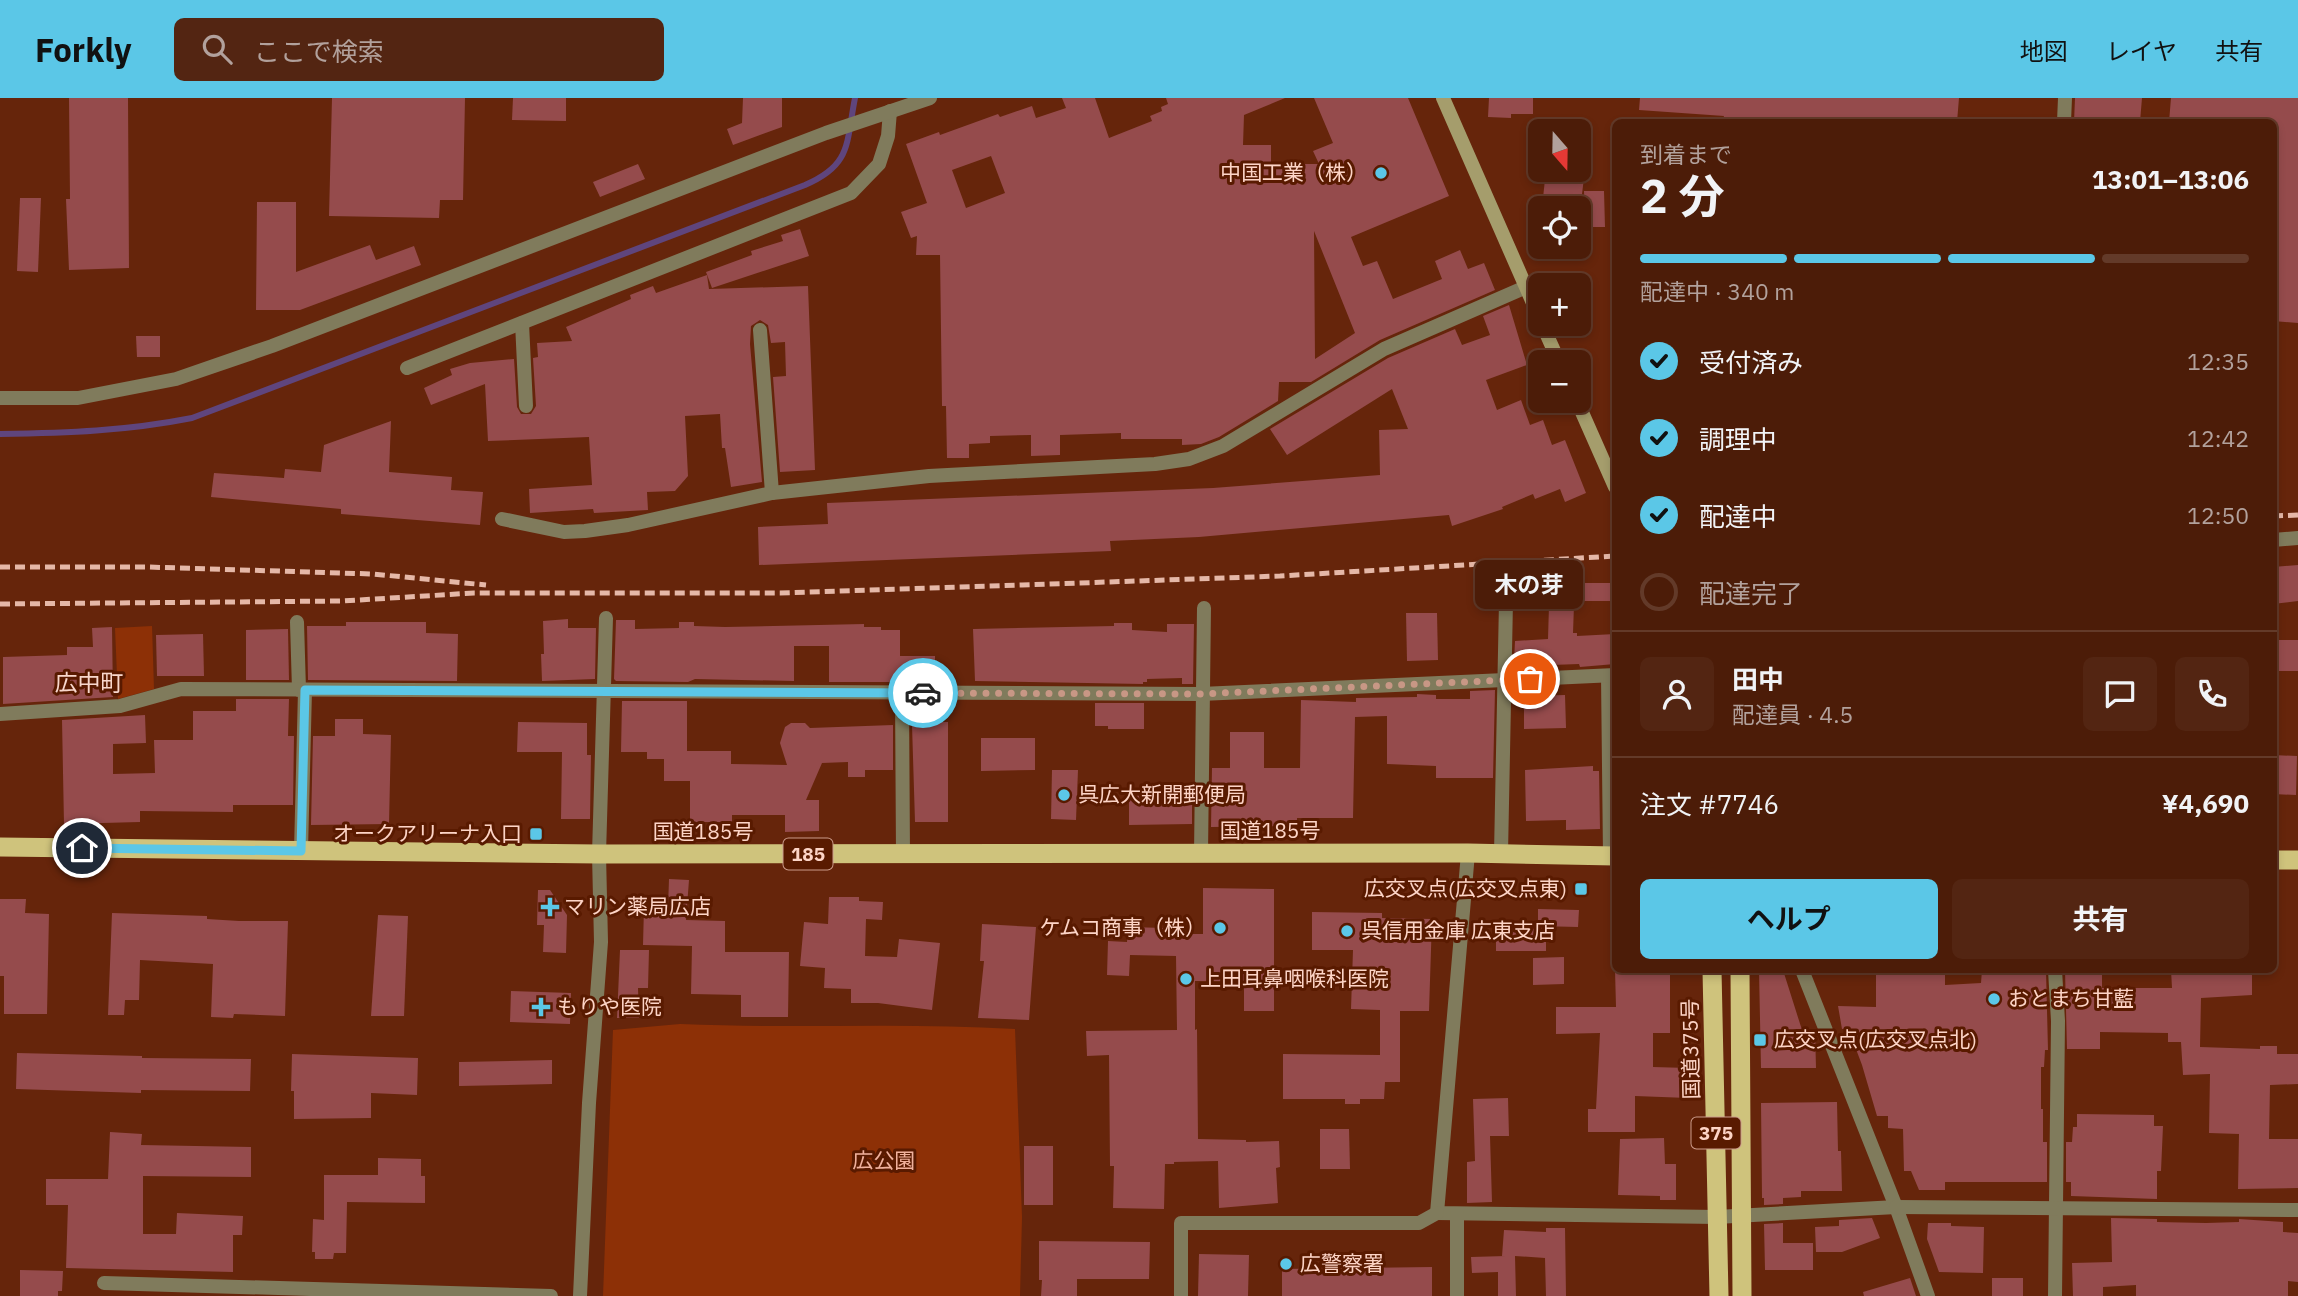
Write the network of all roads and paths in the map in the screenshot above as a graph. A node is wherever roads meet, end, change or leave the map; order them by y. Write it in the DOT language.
graph roads {
  1 [pos="930,98"];
  2 [pos="1443,98"];
  3 [pos="2065,98"];
  4 [pos="883,113"];
  5 [pos="2064,119"];
  6 [pos="1526,287"];
  7 [pos="1528,292"];
  8 [pos="523,323"];
  9 [pos="760,330"];
  10 [pos="407,368"];
  11 [pos="0,398"];
  12 [pos="526,406"];
  13 [pos="1582,413"];
  14 [pos="1612,480"];
  15 [pos="772,493"];
  16 [pos="502,519"];
  17 [pos="2298,538"];
  18 [pos="2277,540"];
  19 [pos="1506,601"];
  20 [pos="1205,608"];
  21 [pos="606,618"];
  22 [pos="297,622"];
  23 [pos="1611,675"];
  24 [pos="1504,680"];
  25 [pos="302,690"];
  26 [pos="605,691"];
  27 [pos="902,693"];
  28 [pos="1203,694"];
  29 [pos="0,714"];
  30 [pos="1612,766"];
  31 [pos="0,847"];
  32 [pos="301,851"];
  33 [pos="1201,853"];
  34 [pos="1468,853"];
  35 [pos="903,854"];
  36 [pos="1500,854"];
  37 [pos="599,855"];
  38 [pos="1612,856"];
  39 [pos="2277,860"];
  40 [pos="2298,860"];
  41 [pos="1712,973"];
  42 [pos="1740,973"];
  43 [pos="1803,973"];
  44 [pos="2055,973"];
  45 [pos="1896,1207"];
  46 [pos="2057,1207"];
  47 [pos="2298,1210"];
  48 [pos="1437,1213"];
  49 [pos="1457,1214"];
  50 [pos="1741,1215"];
  51 [pos="1717,1217"];
  52 [pos="104,1283"];
  53 [pos="551,1296"];
  54 [pos="580,1296"];
  55 [pos="1181,1296"];
  56 [pos="1457,1296"];
  57 [pos="1718,1296"];
  58 [pos="1742,1296"];
  59 [pos="1928,1296"];
  60 [pos="2055,1296"];
  1 -- 4 [label="street"];
  2 -- 6 [label="main road"];
  3 -- 5 [label="street"];
  4 -- 8 [label="street"];
  4 -- 11 [label="street"];
  6 -- 7 [label="main road"];
  6 -- 15 [label="street"];
  8 -- 10 [label="street"];
  8 -- 12 [label="street"];
  9 -- 15 [label="street"];
  13 -- 14 [label="main road"];
  15 -- 16 [label="street"];
  17 -- 18 [label="street"];
  19 -- 24 [label="street"];
  20 -- 28 [label="street"];
  21 -- 26 [label="street"];
  22 -- 25 [label="street"];
  23 -- 24 [label="street"];
  23 -- 30 [label="street"];
  24 -- 28 [label="street"];
  24 -- 36 [label="street"];
  25 -- 26 [label="street"];
  25 -- 29 [label="street"];
  25 -- 32 [label="street"];
  26 -- 27 [label="street"];
  26 -- 37 [label="street"];
  27 -- 28 [label="street"];
  27 -- 35 [label="street"];
  28 -- 33 [label="street"];
  31 -- 32 [label="highway, 国道185号 / 185"];
  32 -- 37 [label="highway, 国道185号 / 185"];
  33 -- 34 [label="highway, 国道185号 / 185"];
  33 -- 35 [label="highway, 国道185号 / 185"];
  34 -- 36 [label="highway, 国道185号 / 185"];
  34 -- 48 [label="street"];
  35 -- 37 [label="highway, 国道185号 / 185"];
  36 -- 38 [label="highway, 国道185号 / 185"];
  37 -- 54 [label="street"];
  39 -- 40 [label="highway"];
  41 -- 51 [label="highway, 国道375号 / 375"];
  42 -- 50 [label="highway, 375"];
  43 -- 45 [label="street"];
  44 -- 46 [label="street"];
  45 -- 46 [label="street"];
  45 -- 50 [label="street"];
  45 -- 59 [label="street"];
  46 -- 47 [label="street"];
  46 -- 60 [label="street"];
  48 -- 49 [label="street"];
  48 -- 55 [label="street"];
  49 -- 51 [label="street"];
  49 -- 56 [label="street"];
  50 -- 51 [label="street"];
  50 -- 58 [label="highway, 375"];
  51 -- 57 [label="highway, 国道375号 / 375"];
  52 -- 53 [label="street"];
}
